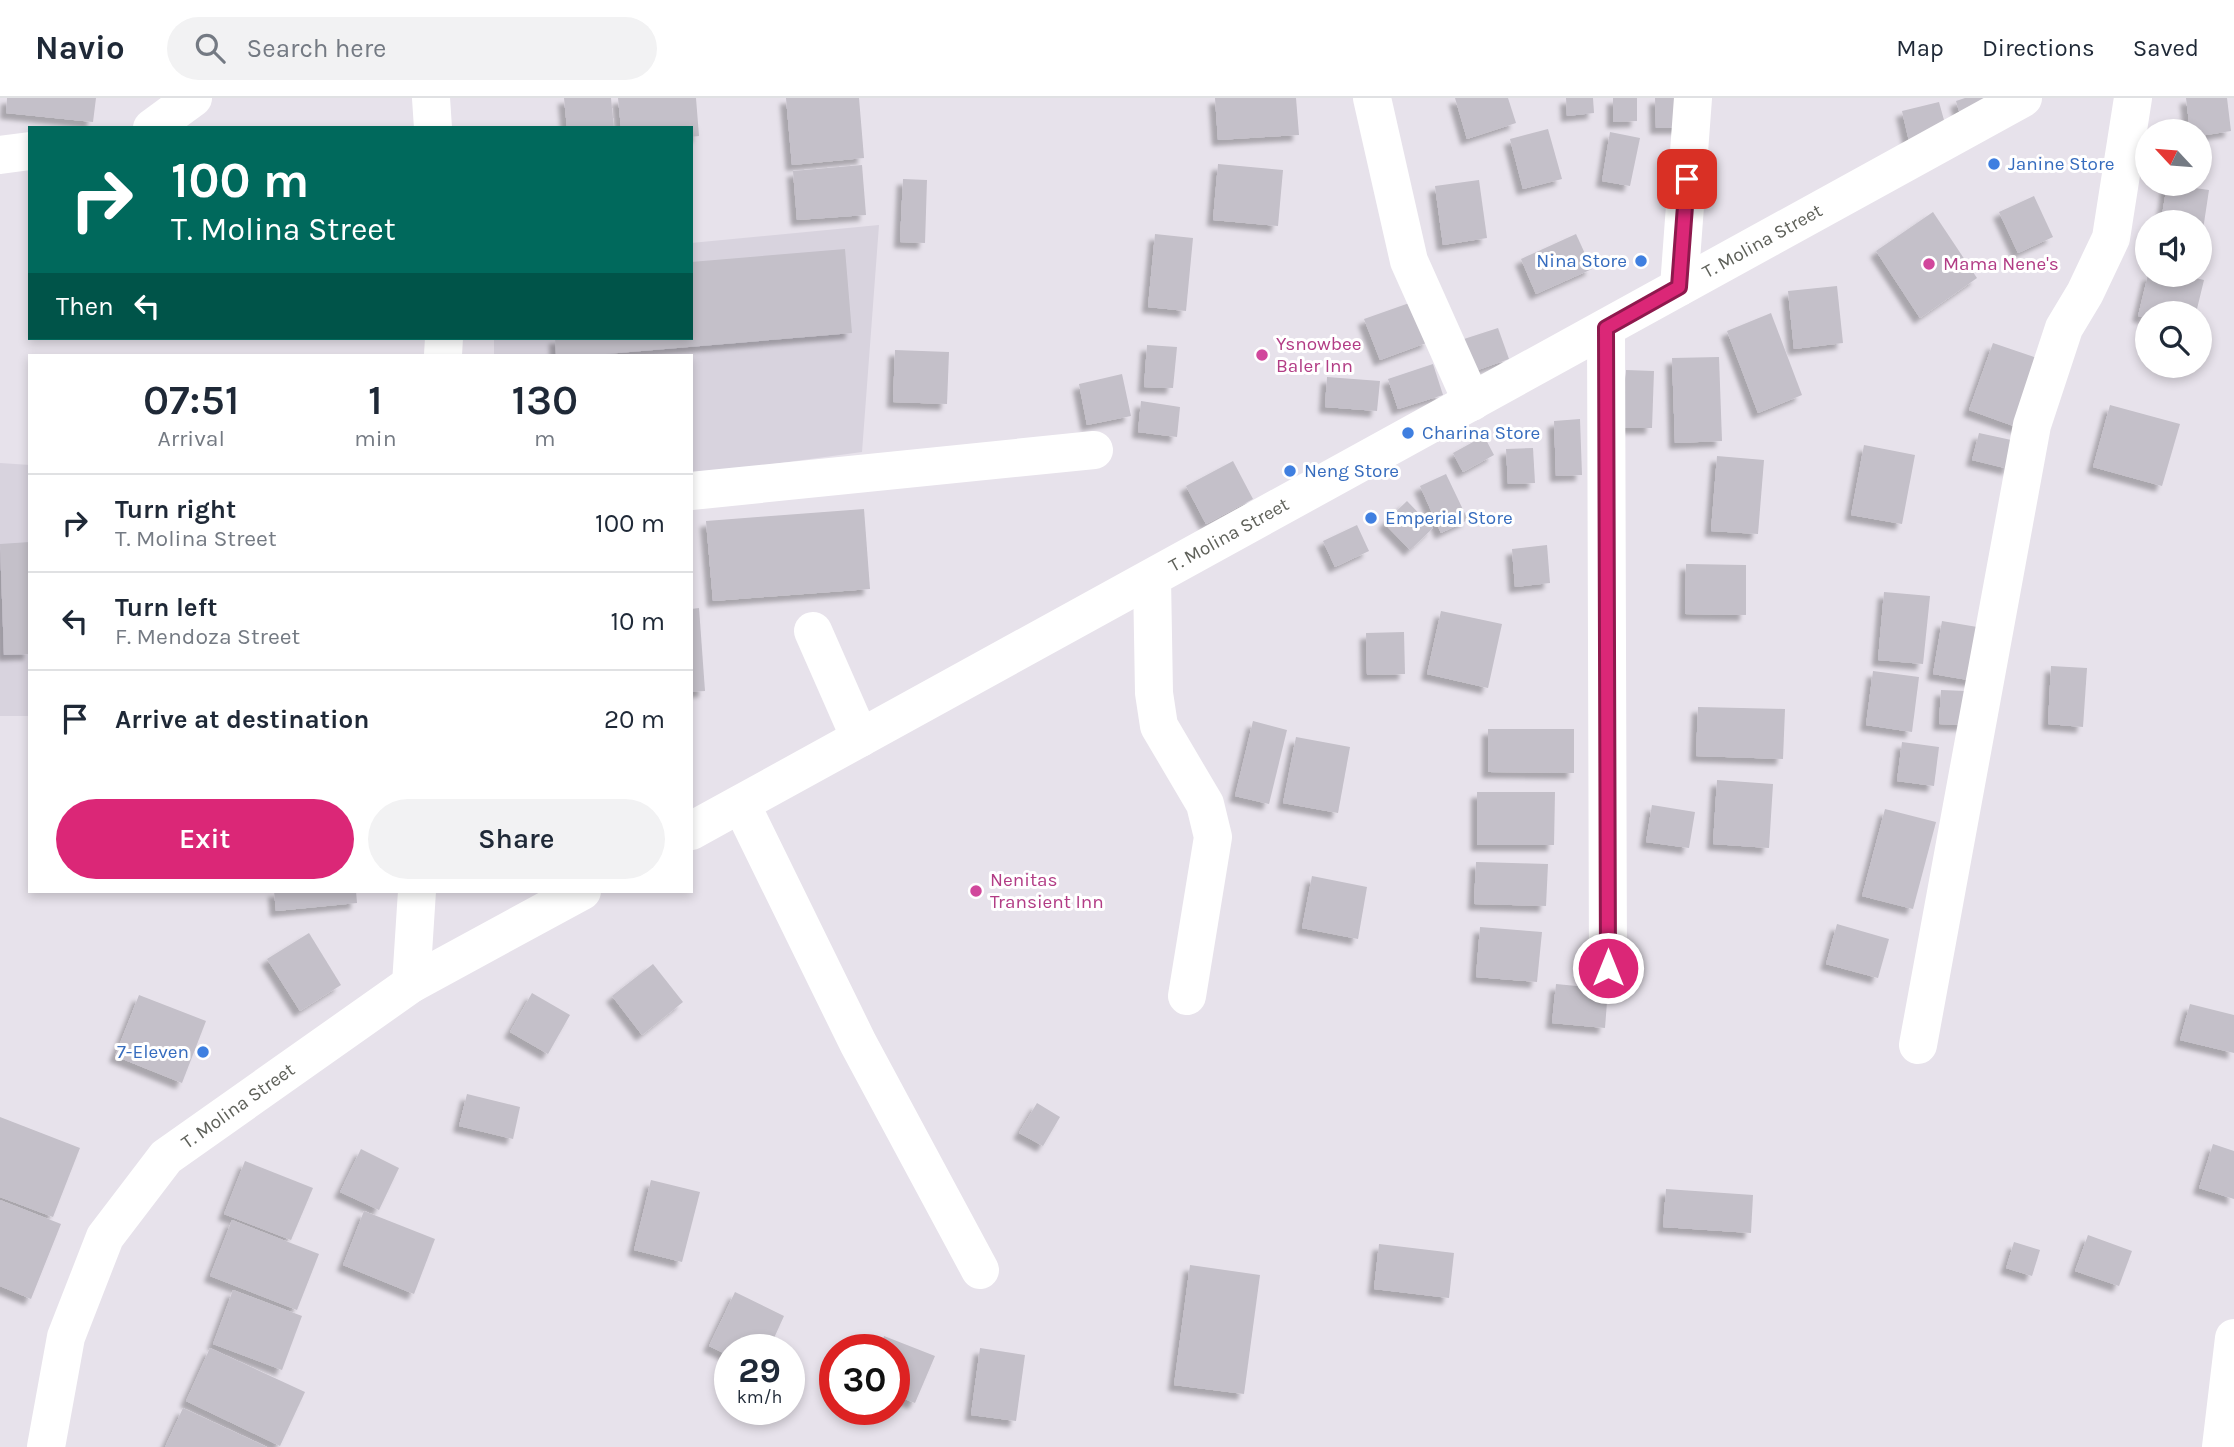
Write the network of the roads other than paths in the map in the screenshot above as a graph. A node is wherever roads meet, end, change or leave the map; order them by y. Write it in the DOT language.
graph roads {
  1 [pos="193,98"];
  2 [pos="431,98"];
  3 [pos="1372,98"];
  4 [pos="1693,98"];
  5 [pos="2023,98"];
  6 [pos="2133,98"];
  7 [pos="155,126"];
  8 [pos="433,126"];
  9 [pos="28,151"];
  10 [pos="0,155"];
  11 [pos="1679,287"];
  12 [pos="1606,328"];
  13 [pos="1472,401"];
  14 [pos="1094,450"];
  15 [pos="693,491"];
  16 [pos="1152,578"];
  17 [pos="813,631"];
  18 [pos="860,738"];
  19 [pos="741,804"];
  20 [pos="693,830"];
  21 [pos="417,893"];
  22 [pos="578,893"];
  23 [pos="1608,968"];
  24 [pos="411,984"];
  25 [pos="1187,996"];
  26 [pos="1918,1045"];
  27 [pos="980,1270"];
  28 [pos="2234,1338"];
  29 [pos="46,1447"];
  30 [pos="2221,1447"];
  1 -- 7 [label="street"];
  2 -- 8 [label="street"];
  3 -- 13 [label="street"];
  4 -- 11 [label="street"];
  5 -- 11 [label="street, T. Molina Street"];
  6 -- 26 [label="street"];
  9 -- 10 [label="street"];
  11 -- 12 [label="street, T. Molina Street"];
  12 -- 13 [label="street, T. Molina Street"];
  12 -- 23 [label="street"];
  13 -- 16 [label="street, T. Molina Street"];
  14 -- 15 [label="street"];
  16 -- 18 [label="street, T. Molina Street"];
  16 -- 25 [label="street"];
  17 -- 18 [label="street"];
  18 -- 19 [label="street, T. Molina Street"];
  19 -- 20 [label="street, T. Molina Street"];
  19 -- 27 [label="street"];
  21 -- 24 [label="street"];
  22 -- 24 [label="street, T. Molina Street"];
  24 -- 29 [label="street, T. Molina Street"];
  28 -- 30 [label="street"];
}
